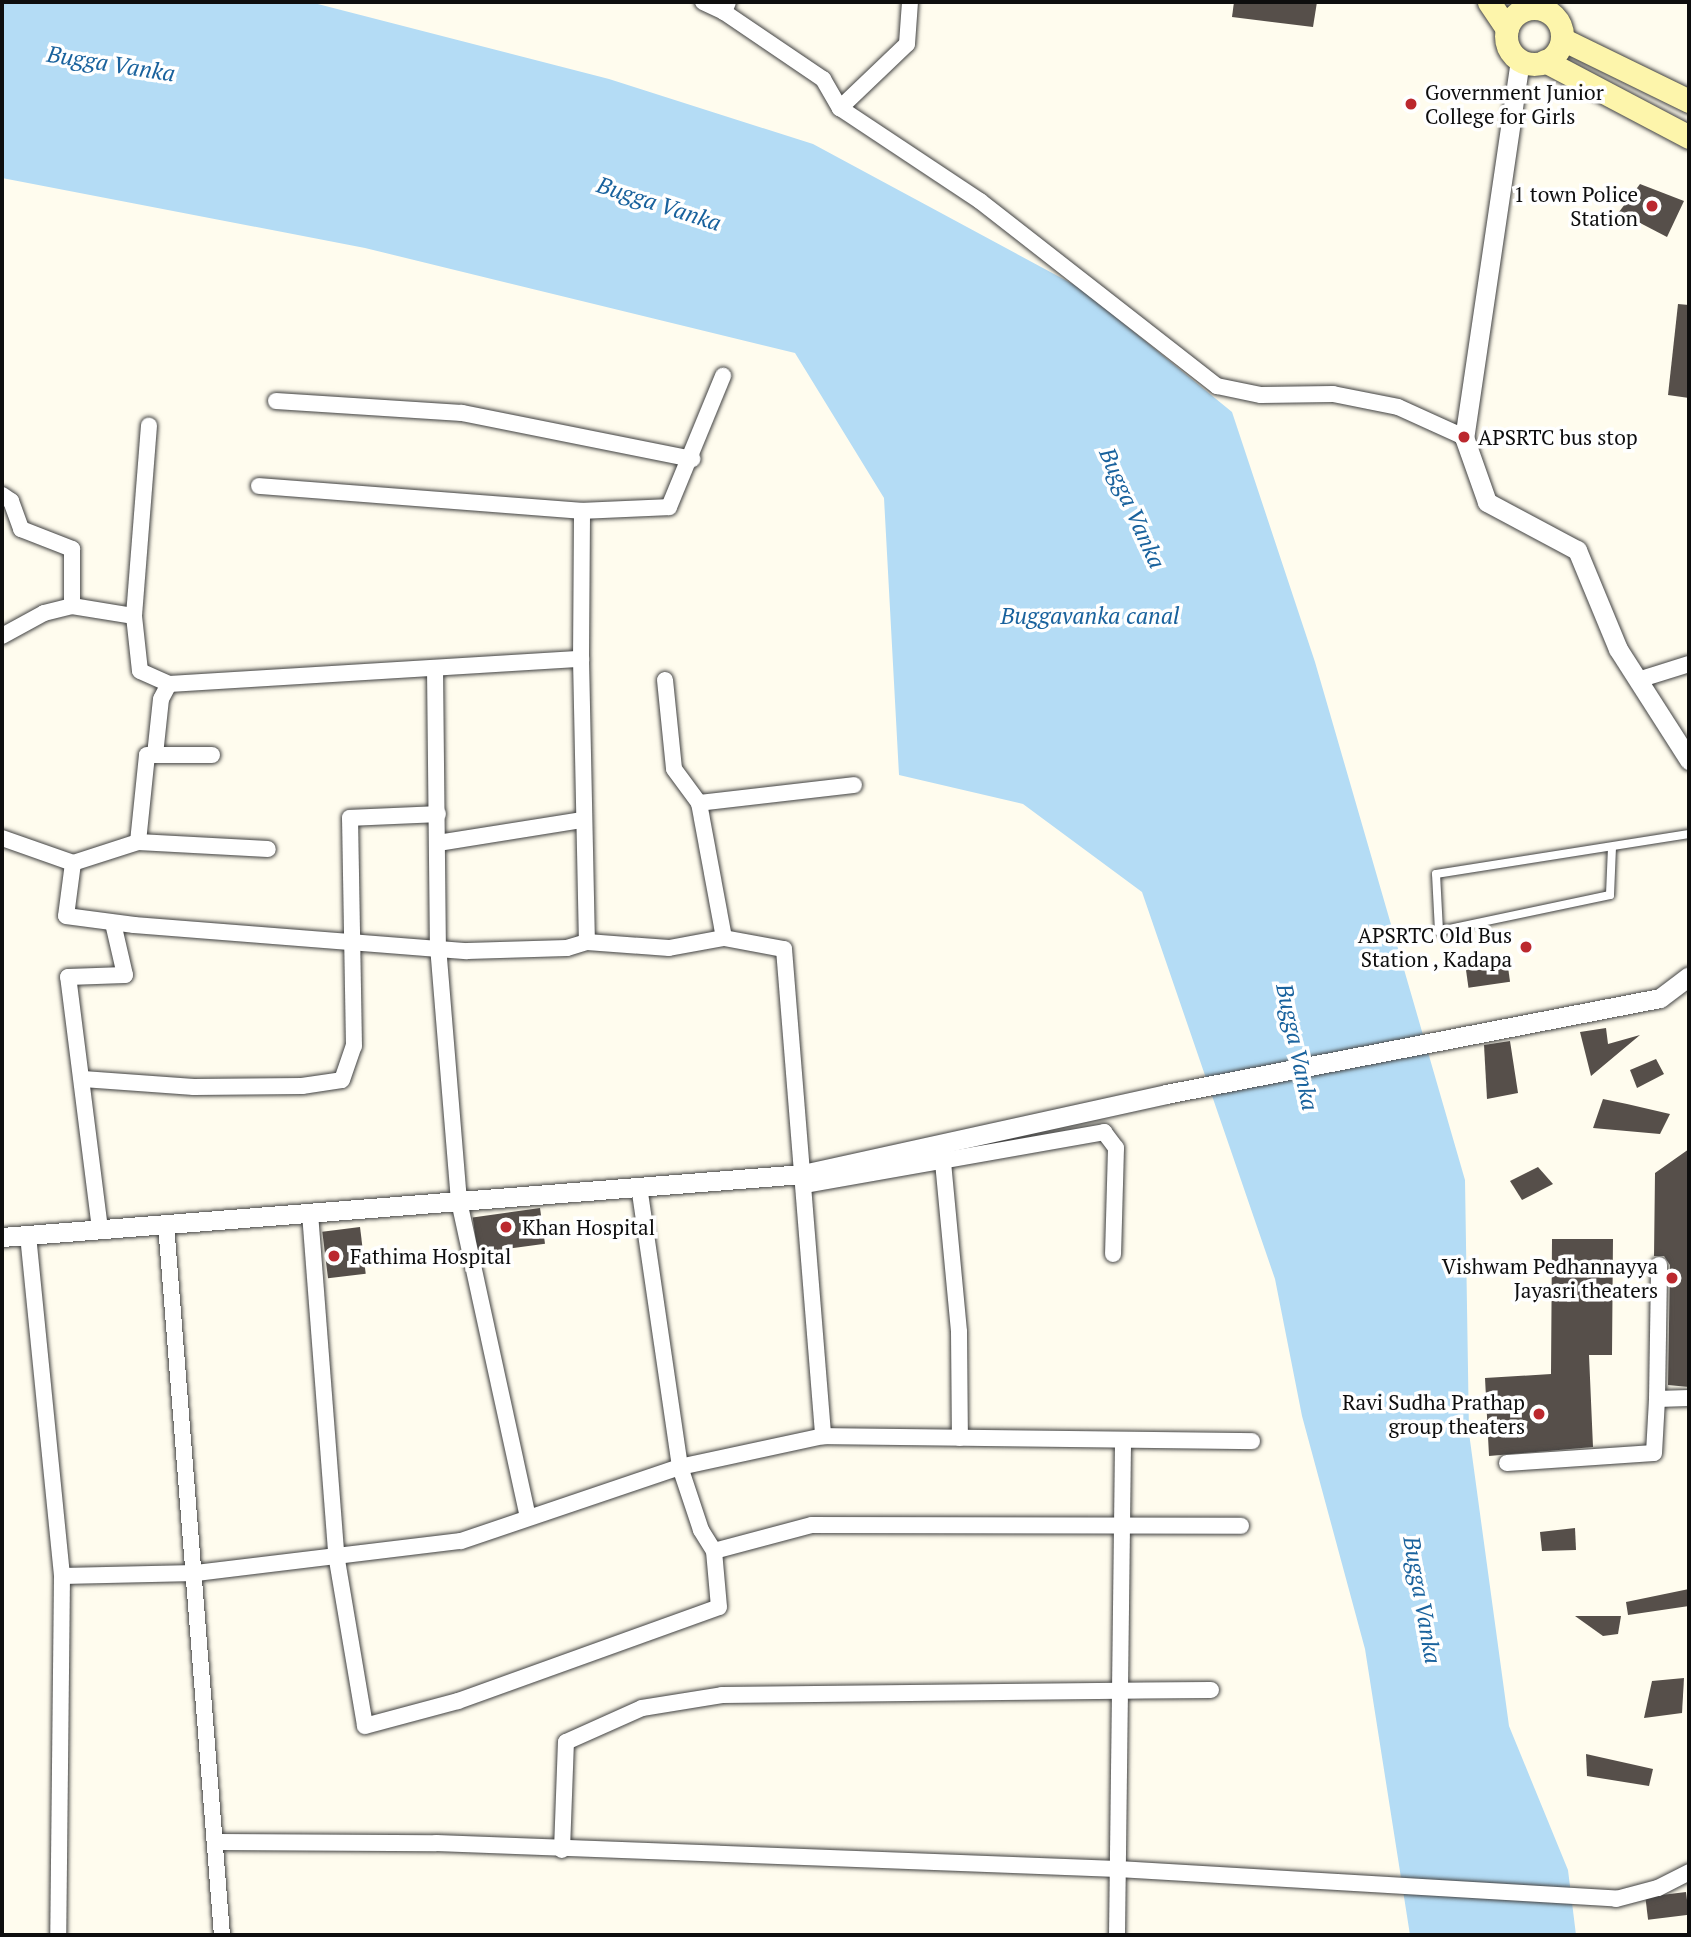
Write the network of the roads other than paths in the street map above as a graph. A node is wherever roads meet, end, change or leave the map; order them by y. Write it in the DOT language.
graph roads {
  1 [pos="703,2"];
  2 [pos="910,2"];
  3 [pos="1489,2"];
  4 [pos="1532,5"];
  5 [pos="726,7"];
  6 [pos="1507,29"];
  7 [pos="1562,39"];
  8 [pos="1545,61"];
  9 [pos="1519,63"];
  10 [pos="1689,101"];
  11 [pos="840,108"];
  12 [pos="1689,137"];
  13 [pos="723,376"];
  14 [pos="276,401"];
  15 [pos="149,426"];
  16 [pos="1464,437"];
  17 [pos="692,459"];
  18 [pos="259,486"];
  19 [pos="2,495"];
  20 [pos="582,511"];
  21 [pos="72,606"];
  22 [pos="134,616"];
  23 [pos="2,636"];
  24 [pos="581,659"];
  25 [pos="1689,664"];
  26 [pos="435,668"];
  27 [pos="665,680"];
  28 [pos="1638,680"];
  29 [pos="169,684"];
  30 [pos="155,755"];
  31 [pos="212,755"];
  32 [pos="1689,760"];
  33 [pos="854,785"];
  34 [pos="699,803"];
  35 [pos="438,814"];
  36 [pos="581,820"];
  37 [pos="1689,834"];
  38 [pos="2,838"];
  39 [pos="138,842"];
  40 [pos="438,843"];
  41 [pos="1612,847"];
  42 [pos="268,849"];
  43 [pos="73,863"];
  44 [pos="113,923"];
  45 [pos="724,938"];
  46 [pos="587,942"];
  47 [pos="356,943"];
  48 [pos="438,946"];
  49 [pos="1689,976"];
  50 [pos="83,1079"];
  51 [pos="943,1162"];
  52 [pos="803,1180"];
  53 [pos="639,1187"];
  54 [pos="459,1201"];
  55 [pos="310,1213"];
  56 [pos="166,1224"];
  57 [pos="100,1229"];
  58 [pos="28,1235"];
  59 [pos="2,1237"];
  60 [pos="1113,1254"];
  61 [pos="1659,1265"];
  62 [pos="1689,1398"];
  63 [pos="1657,1399"];
  64 [pos="823,1436"];
  65 [pos="960,1438"];
  66 [pos="1252,1441"];
  67 [pos="1123,1442"];
  68 [pos="1507,1464"];
  69 [pos="680,1467"];
  70 [pos="527,1514"];
  71 [pos="1122,1525"];
  72 [pos="1241,1526"];
  73 [pos="714,1551"];
  74 [pos="337,1560"];
  75 [pos="196,1573"];
  76 [pos="62,1576"];
  77 [pos="1211,1690"];
  78 [pos="1123,1692"];
  79 [pos="218,1842"];
  80 [pos="562,1850"];
  81 [pos="1118,1869"];
  82 [pos="1689,1872"];
  83 [pos="58,1935"];
  84 [pos="222,1935"];
  85 [pos="1116,1935"];
  1 -- 5 [label="street"];
  2 -- 11 [label="street"];
  3 -- 6 [label="main road"];
  4 -- 6 [label="main road"];
  4 -- 7 [label="main road"];
  5 -- 11 [label="street"];
  6 -- 9 [label="main road"];
  7 -- 8 [label="main road"];
  7 -- 10 [label="main road"];
  8 -- 9 [label="main road"];
  8 -- 12 [label="main road"];
  9 -- 16 [label="street"];
  11 -- 16 [label="street"];
  13 -- 17 [label="street"];
  14 -- 17 [label="street"];
  15 -- 22 [label="street"];
  16 -- 28 [label="street"];
  17 -- 20 [label="street"];
  18 -- 20 [label="street"];
  19 -- 21 [label="street"];
  20 -- 24 [label="street"];
  21 -- 22 [label="street"];
  21 -- 23 [label="street"];
  22 -- 29 [label="street"];
  24 -- 26 [label="street"];
  24 -- 36 [label="street"];
  25 -- 28 [label="street"];
  26 -- 29 [label="street"];
  26 -- 35 [label="street"];
  27 -- 34 [label="street"];
  28 -- 32 [label="street"];
  29 -- 30 [label="street"];
  30 -- 31 [label="street"];
  30 -- 39 [label="street"];
  33 -- 34 [label="street"];
  34 -- 45 [label="street"];
  35 -- 40 [label="street"];
  35 -- 47 [label="street"];
  36 -- 40 [label="street"];
  36 -- 46 [label="street"];
  37 -- 41 [label="lane"];
  38 -- 43 [label="street"];
  39 -- 42 [label="street"];
  39 -- 43 [label="street"];
  40 -- 48 [label="street"];
  41 -- 41 [label="lane"];
  43 -- 44 [label="street"];
  44 -- 47 [label="street"];
  44 -- 50 [label="street"];
  45 -- 46 [label="street"];
  45 -- 52 [label="street"];
  46 -- 48 [label="street"];
  47 -- 48 [label="street"];
  47 -- 50 [label="street"];
  48 -- 54 [label="street"];
  49 -- 52 [label="street"];
  50 -- 57 [label="street"];
  51 -- 52 [label="street"];
  51 -- 60 [label="street"];
  51 -- 65 [label="street"];
  52 -- 53 [label="street"];
  52 -- 64 [label="street"];
  53 -- 54 [label="street"];
  53 -- 69 [label="street"];
  54 -- 55 [label="street"];
  54 -- 70 [label="street"];
  55 -- 56 [label="street"];
  55 -- 74 [label="street"];
  56 -- 57 [label="street"];
  56 -- 75 [label="street"];
  57 -- 58 [label="street"];
  58 -- 59 [label="street"];
  58 -- 76 [label="street"];
  61 -- 63 [label="street"];
  62 -- 63 [label="street"];
  63 -- 68 [label="street"];
  64 -- 65 [label="street"];
  64 -- 69 [label="street"];
  65 -- 67 [label="street"];
  66 -- 67 [label="street"];
  67 -- 71 [label="street"];
  69 -- 70 [label="street"];
  69 -- 73 [label="street"];
  70 -- 74 [label="street"];
  71 -- 72 [label="street"];
  71 -- 73 [label="street"];
  71 -- 78 [label="street"];
  73 -- 74 [label="street"];
  74 -- 75 [label="street"];
  75 -- 76 [label="street"];
  75 -- 79 [label="street"];
  76 -- 83 [label="street"];
  77 -- 78 [label="street"];
  78 -- 80 [label="street"];
  78 -- 81 [label="street"];
  79 -- 80 [label="street"];
  79 -- 84 [label="street"];
  80 -- 81 [label="street"];
  81 -- 82 [label="street"];
  81 -- 85 [label="street"];
}
